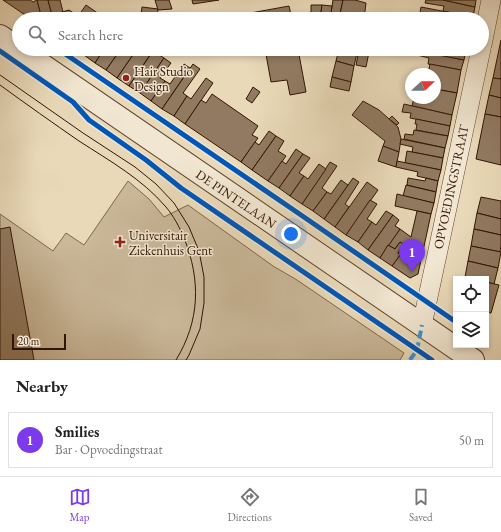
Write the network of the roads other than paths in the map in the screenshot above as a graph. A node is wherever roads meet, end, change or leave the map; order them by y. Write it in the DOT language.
graph roads {
  1 [pos="492,0"];
  2 [pos="489,14"];
  3 [pos="0,36"];
  4 [pos="12,44"];
  5 [pos="29,56"];
  6 [pos="479,56"];
  7 [pos="422,325"];
  8 [pos="473,360"];
  1 -- 2 [label="street"];
  3 -- 4 [label="street, DE PINTELAAN"];
  5 -- 7 [label="street, DE PINTELAAN"];
  6 -- 7 [label="street, OPVOEDINGSTRAAT"];
  7 -- 8 [label="street, DE PINTELAAN"];
}
